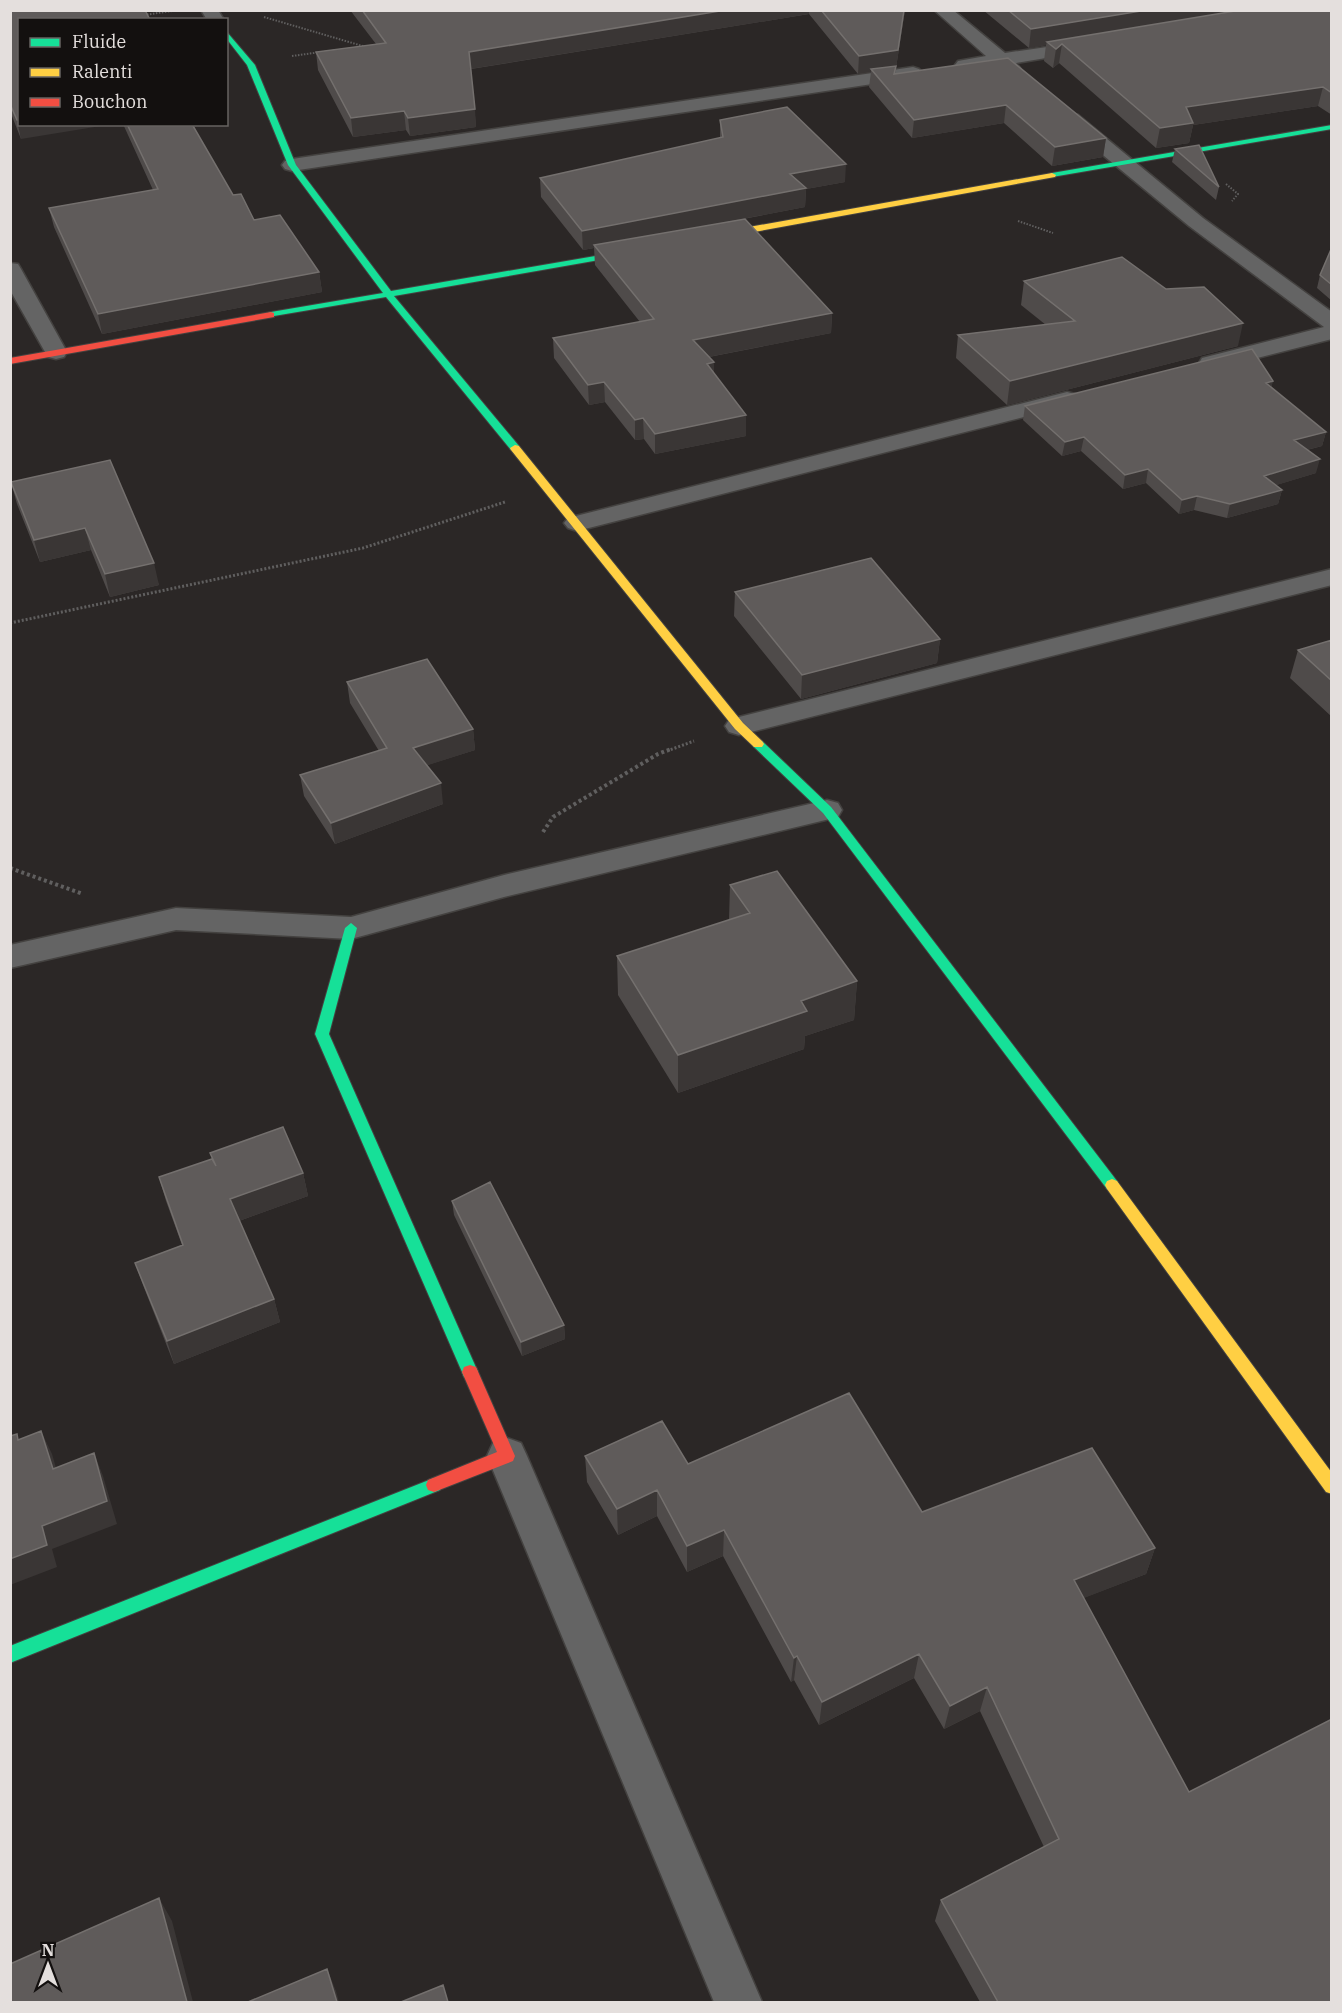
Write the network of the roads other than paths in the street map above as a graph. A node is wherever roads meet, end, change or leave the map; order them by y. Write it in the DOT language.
graph roads {
  1 [pos="942,10"];
  2 [pos="228,36"];
  3 [pos="1108,43"];
  4 [pos="1001,60"];
  5 [pos="1027,81"];
  6 [pos="1053,103"];
  7 [pos="1332,127"];
  8 [pos="1122,162"];
  9 [pos="292,165"];
  10 [pos="693,240"];
  11 [pos="658,246"];
  12 [pos="10,269"];
  13 [pos="389,295"];
  14 [pos="1332,323"];
  15 [pos="1332,332"];
  16 [pos="56,352"];
  17 [pos="10,361"];
  18 [pos="1192,367"];
  19 [pos="1088,394"];
  20 [pos="577,523"];
  21 [pos="1332,577"];
  22 [pos="739,726"];
  23 [pos="827,810"];
  24 [pos="351,928"];
  25 [pos="10,957"];
  26 [pos="507,1456"];
  27 [pos="1332,1487"];
  28 [pos="10,1655"];
  29 [pos="738,2002"];
  1 -- 4 [label="street"];
  2 -- 9 [label="street"];
  3 -- 4 [label="street"];
  4 -- 5 [label="street"];
  4 -- 9 [label="street"];
  6 -- 8 [label="street"];
  7 -- 8 [label="street"];
  8 -- 10 [label="street"];
  8 -- 14 [label="street"];
  9 -- 13 [label="street"];
  11 -- 13 [label="street"];
  12 -- 16 [label="street"];
  13 -- 16 [label="street"];
  13 -- 20 [label="street"];
  15 -- 18 [label="street"];
  16 -- 17 [label="street"];
  19 -- 20 [label="street"];
  20 -- 22 [label="street"];
  21 -- 22 [label="street"];
  22 -- 23 [label="street"];
  23 -- 24 [label="street"];
  23 -- 27 [label="street"];
  24 -- 25 [label="street"];
  24 -- 26 [label="street"];
  26 -- 28 [label="street"];
  26 -- 29 [label="street"];
}
